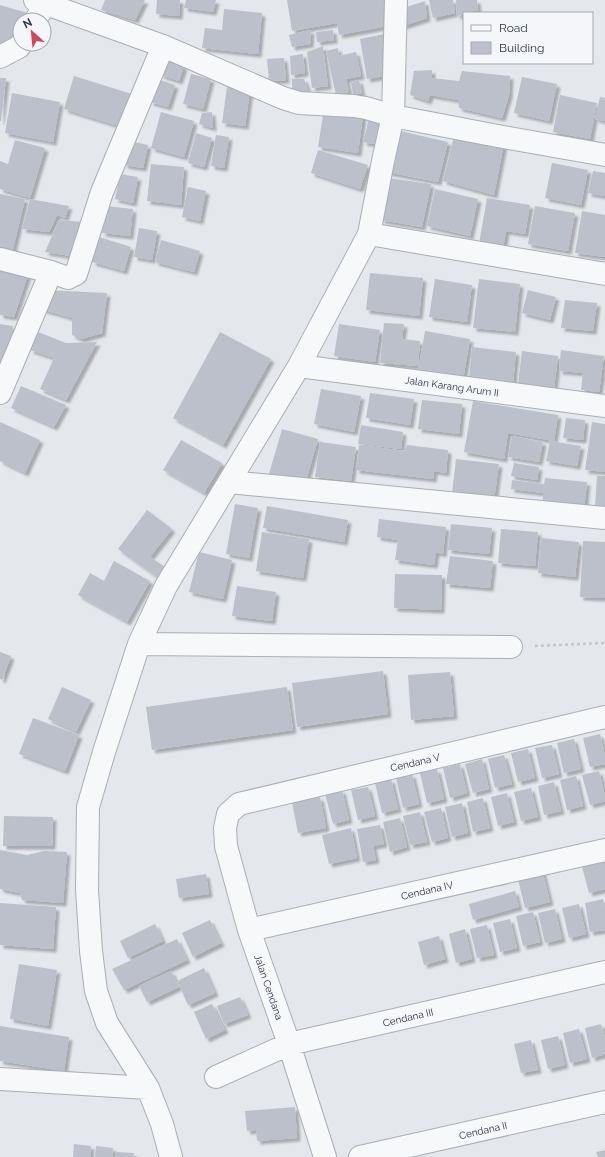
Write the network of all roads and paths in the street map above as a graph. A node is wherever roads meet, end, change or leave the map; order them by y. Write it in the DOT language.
graph roads {
  1 [pos="396,0"];
  2 [pos="38,8"];
  3 [pos="163,46"];
  4 [pos="12,51"];
  5 [pos="0,57"];
  6 [pos="393,116"];
  7 [pos="605,155"];
  8 [pos="369,234"];
  9 [pos="0,259"];
  10 [pos="51,272"];
  11 [pos="605,274"];
  12 [pos="299,366"];
  13 [pos="0,393"];
  14 [pos="605,406"];
  15 [pos="229,482"];
  16 [pos="605,518"];
  17 [pos="605,643"];
  18 [pos="138,644"];
  19 [pos="510,647"];
  20 [pos="605,717"];
  21 [pos="228,814"];
  22 [pos="605,850"];
  23 [pos="249,930"];
  24 [pos="605,972"];
  25 [pos="289,1044"];
  26 [pos="216,1077"];
  27 [pos="0,1079"];
  28 [pos="148,1088"];
  29 [pos="605,1102"];
  30 [pos="171,1157"];
  31 [pos="325,1157"];
  32 [pos="360,1157"];
  1 -- 6 [label="street"];
  2 -- 3 [label="street"];
  3 -- 6 [label="street"];
  3 -- 10 [label="street"];
  4 -- 5 [label="street"];
  6 -- 7 [label="street"];
  6 -- 8 [label="street"];
  8 -- 11 [label="street"];
  8 -- 12 [label="street"];
  9 -- 10 [label="street"];
  10 -- 13 [label="street"];
  12 -- 14 [label="street, Jalan Karang Arum II"];
  12 -- 15 [label="street"];
  15 -- 16 [label="street"];
  15 -- 18 [label="street"];
  17 -- 19 [label="path"];
  18 -- 19 [label="street"];
  18 -- 28 [label="street"];
  20 -- 21 [label="street, Cendana V"];
  21 -- 23 [label="street, Jalan Cendana"];
  22 -- 23 [label="street, Cendana IV"];
  23 -- 25 [label="street, Jalan Cendana"];
  24 -- 25 [label="street, Cendana III"];
  25 -- 26 [label="street, Cendana III"];
  25 -- 31 [label="street, Jalan Cendana"];
  27 -- 28 [label="street"];
  28 -- 30 [label="street"];
  29 -- 32 [label="street, Cendana II"];
}
